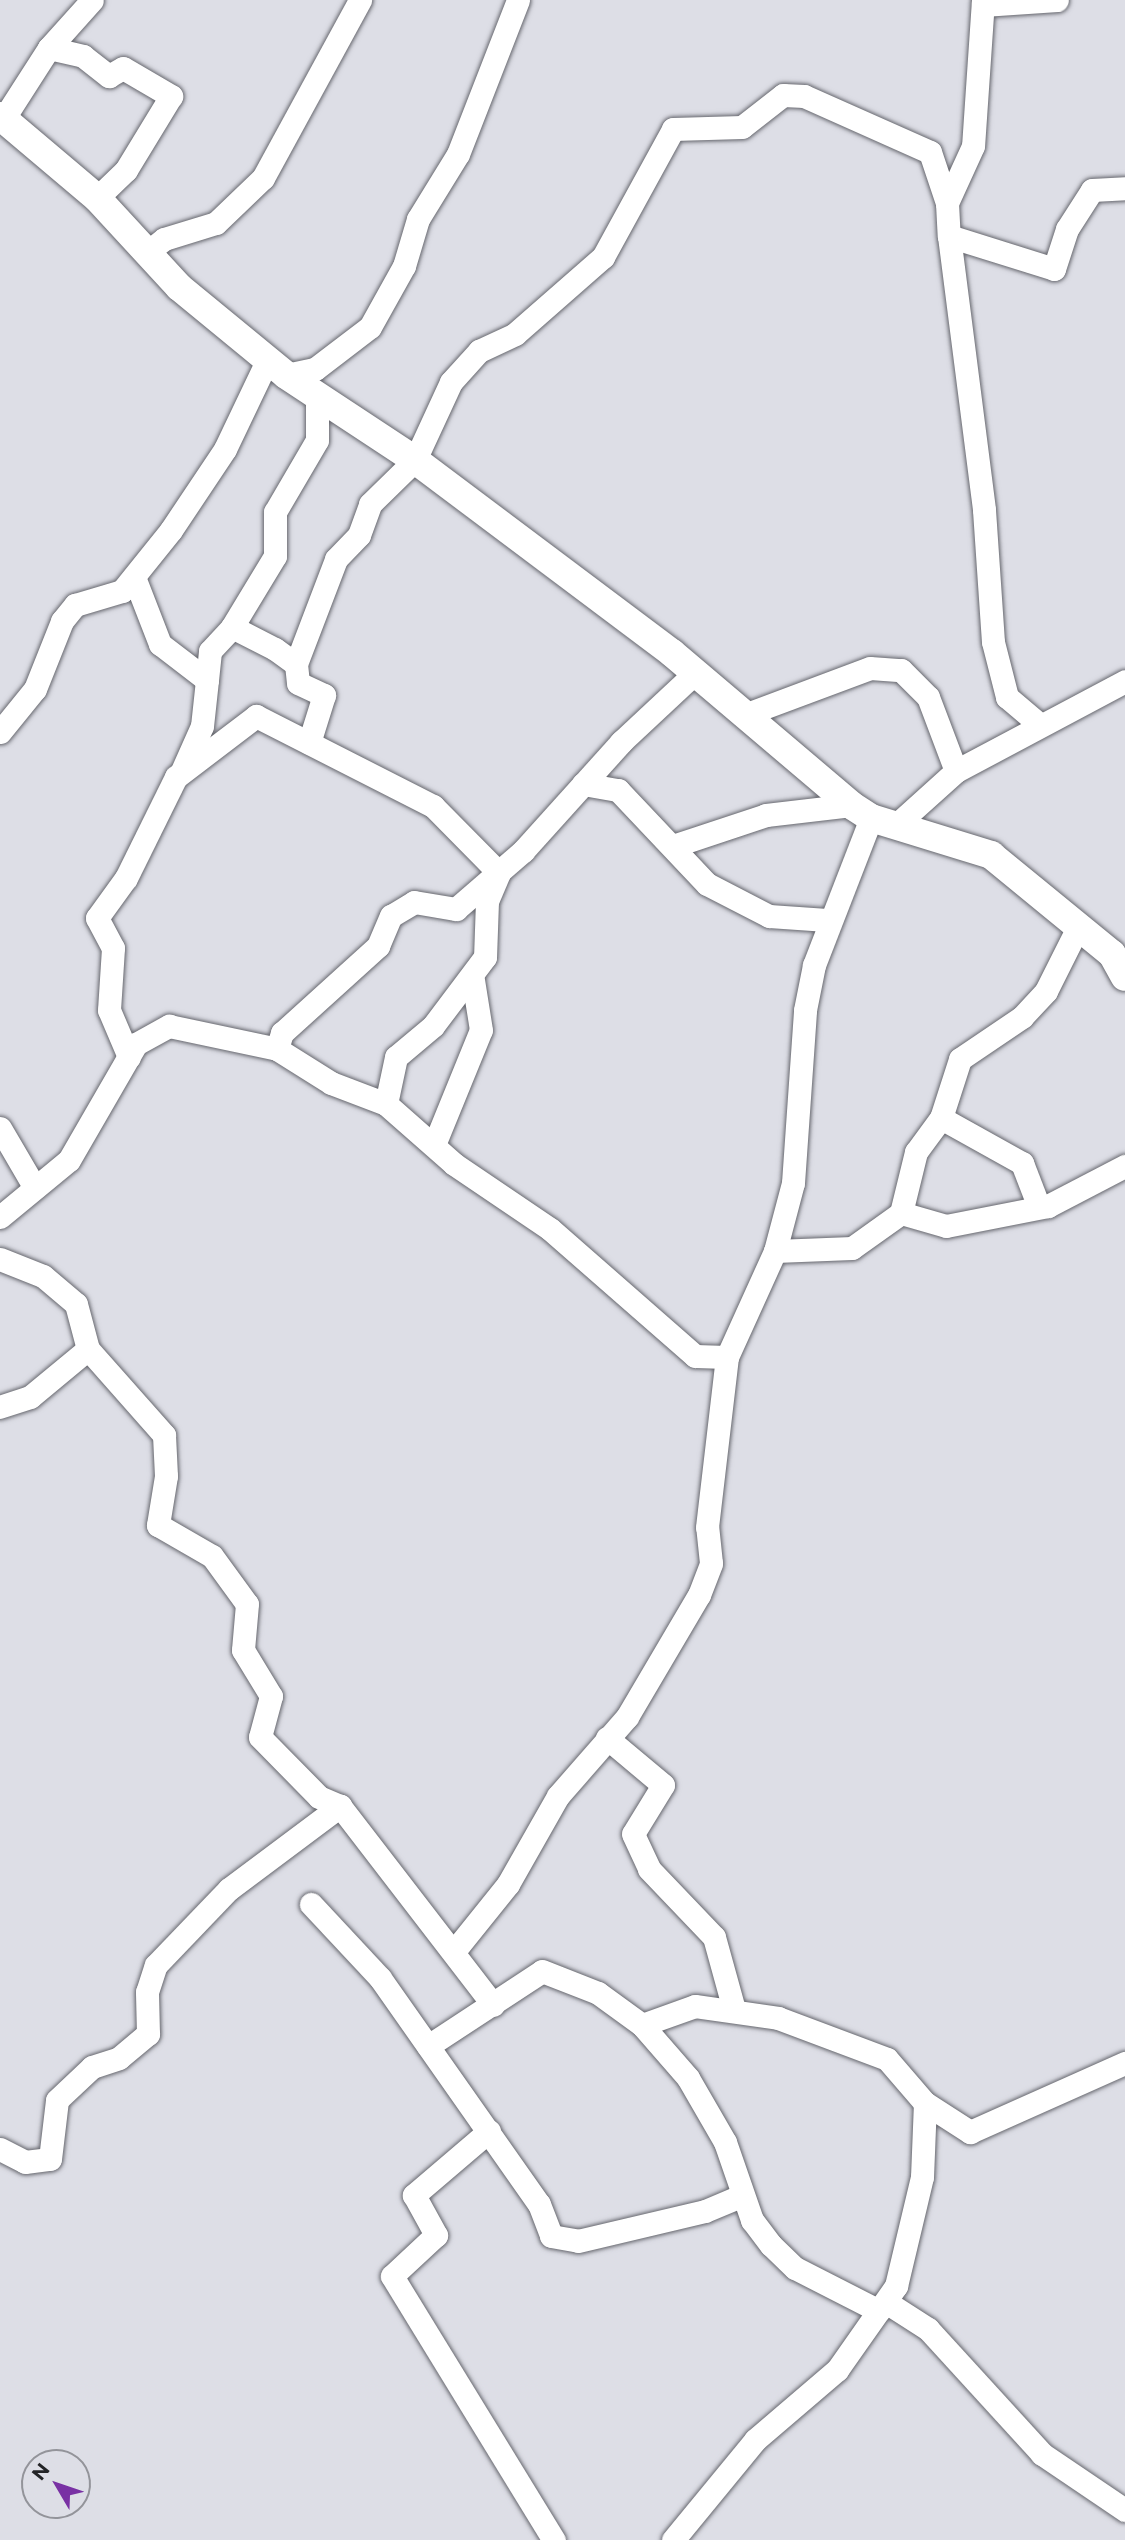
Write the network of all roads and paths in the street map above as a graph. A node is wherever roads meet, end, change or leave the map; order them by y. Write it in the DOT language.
graph roads {
  1 [pos="92,0"];
  2 [pos="360,0"];
  3 [pos="518,0"];
  4 [pos="1057,0"];
  5 [pos="983,3"];
  6 [pos="49,48"];
  7 [pos="2,117"];
  8 [pos="1125,188"];
  9 [pos="97,198"];
  10 [pos="947,203"];
  11 [pos="949,236"];
  12 [pos="150,250"];
  13 [pos="277,368"];
  14 [pos="317,396"];
  15 [pos="415,460"];
  16 [pos="134,577"];
  17 [pos="232,627"];
  18 [pos="296,664"];
  19 [pos="694,674"];
  20 [pos="207,680"];
  21 [pos="1125,681"];
  22 [pos="747,714"];
  23 [pos="3,721"];
  24 [pos="1040,726"];
  25 [pos="309,743"];
  26 [pos="182,771"];
  27 [pos="956,771"];
  28 [pos="583,784"];
  29 [pos="872,816"];
  30 [pos="673,846"];
  31 [pos="499,873"];
  32 [pos="827,920"];
  33 [pos="1079,925"];
  34 [pos="1125,977"];
  35 [pos="473,980"];
  36 [pos="277,1049"];
  37 [pos="129,1057"];
  38 [pos="386,1104"];
  39 [pos="941,1118"];
  40 [pos="0,1128"];
  41 [pos="434,1145"];
  42 [pos="1125,1166"];
  43 [pos="35,1188"];
  44 [pos="1039,1207"];
  45 [pos="901,1213"];
  46 [pos="0,1217"];
  47 [pos="775,1251"];
  48 [pos="0,1259"];
  49 [pos="89,1349"];
  50 [pos="727,1357"];
  51 [pos="0,1407"];
  52 [pos="607,1738"];
  53 [pos="340,1806"];
  54 [pos="311,1904"];
  55 [pos="455,1950"];
  56 [pos="493,2005"];
  57 [pos="733,2007"];
  58 [pos="642,2025"];
  59 [pos="428,2046"];
  60 [pos="1125,2063"];
  61 [pos="925,2103"];
  62 [pos="489,2132"];
  63 [pos="0,2149"];
  64 [pos="743,2194"];
  65 [pos="883,2306"];
  66 [pos="1125,2510"];
  67 [pos="554,2540"];
  68 [pos="673,2540"];
  1 -- 6 [label="street"];
  2 -- 12 [label="street"];
  3 -- 13 [label="street"];
  4 -- 5 [label="street"];
  5 -- 10 [label="street"];
  6 -- 7 [label="street"];
  6 -- 9 [label="street"];
  7 -- 9 [label="street"];
  8 -- 11 [label="street"];
  9 -- 12 [label="street"];
  10 -- 11 [label="street"];
  10 -- 15 [label="street"];
  11 -- 24 [label="street"];
  12 -- 13 [label="street"];
  13 -- 14 [label="street"];
  13 -- 16 [label="street"];
  14 -- 15 [label="street"];
  14 -- 17 [label="street"];
  15 -- 18 [label="street"];
  15 -- 19 [label="street"];
  16 -- 20 [label="street"];
  16 -- 23 [label="street"];
  17 -- 18 [label="street"];
  17 -- 20 [label="street"];
  18 -- 25 [label="street"];
  19 -- 22 [label="street"];
  19 -- 28 [label="street"];
  20 -- 26 [label="street"];
  21 -- 24 [label="street"];
  22 -- 27 [label="street"];
  22 -- 29 [label="street"];
  24 -- 27 [label="street"];
  25 -- 26 [label="street"];
  25 -- 31 [label="street"];
  26 -- 37 [label="street"];
  27 -- 29 [label="street"];
  28 -- 30 [label="street"];
  28 -- 31 [label="street"];
  29 -- 30 [label="street"];
  29 -- 32 [label="street"];
  29 -- 33 [label="street"];
  30 -- 32 [label="street"];
  31 -- 35 [label="street"];
  31 -- 36 [label="street"];
  32 -- 47 [label="street"];
  33 -- 34 [label="street"];
  33 -- 39 [label="street"];
  35 -- 38 [label="street"];
  35 -- 41 [label="street"];
  36 -- 37 [label="street"];
  36 -- 38 [label="street"];
  37 -- 43 [label="street"];
  38 -- 41 [label="street"];
  39 -- 44 [label="street"];
  39 -- 45 [label="street"];
  40 -- 43 [label="street"];
  41 -- 50 [label="street"];
  42 -- 44 [label="street"];
  43 -- 46 [label="street"];
  44 -- 45 [label="street"];
  45 -- 47 [label="street"];
  47 -- 50 [label="street"];
  48 -- 49 [label="street"];
  49 -- 51 [label="street"];
  49 -- 53 [label="street"];
  50 -- 52 [label="street"];
  52 -- 55 [label="street"];
  52 -- 57 [label="street"];
  53 -- 55 [label="street"];
  53 -- 63 [label="street"];
  54 -- 59 [label="street"];
  55 -- 56 [label="street"];
  56 -- 58 [label="street"];
  56 -- 59 [label="street"];
  57 -- 58 [label="street"];
  57 -- 61 [label="street"];
  58 -- 64 [label="street"];
  59 -- 62 [label="street"];
  60 -- 61 [label="street"];
  61 -- 65 [label="street"];
  62 -- 64 [label="street"];
  62 -- 67 [label="street"];
  64 -- 65 [label="street"];
  65 -- 66 [label="street"];
  65 -- 68 [label="street"];
}
